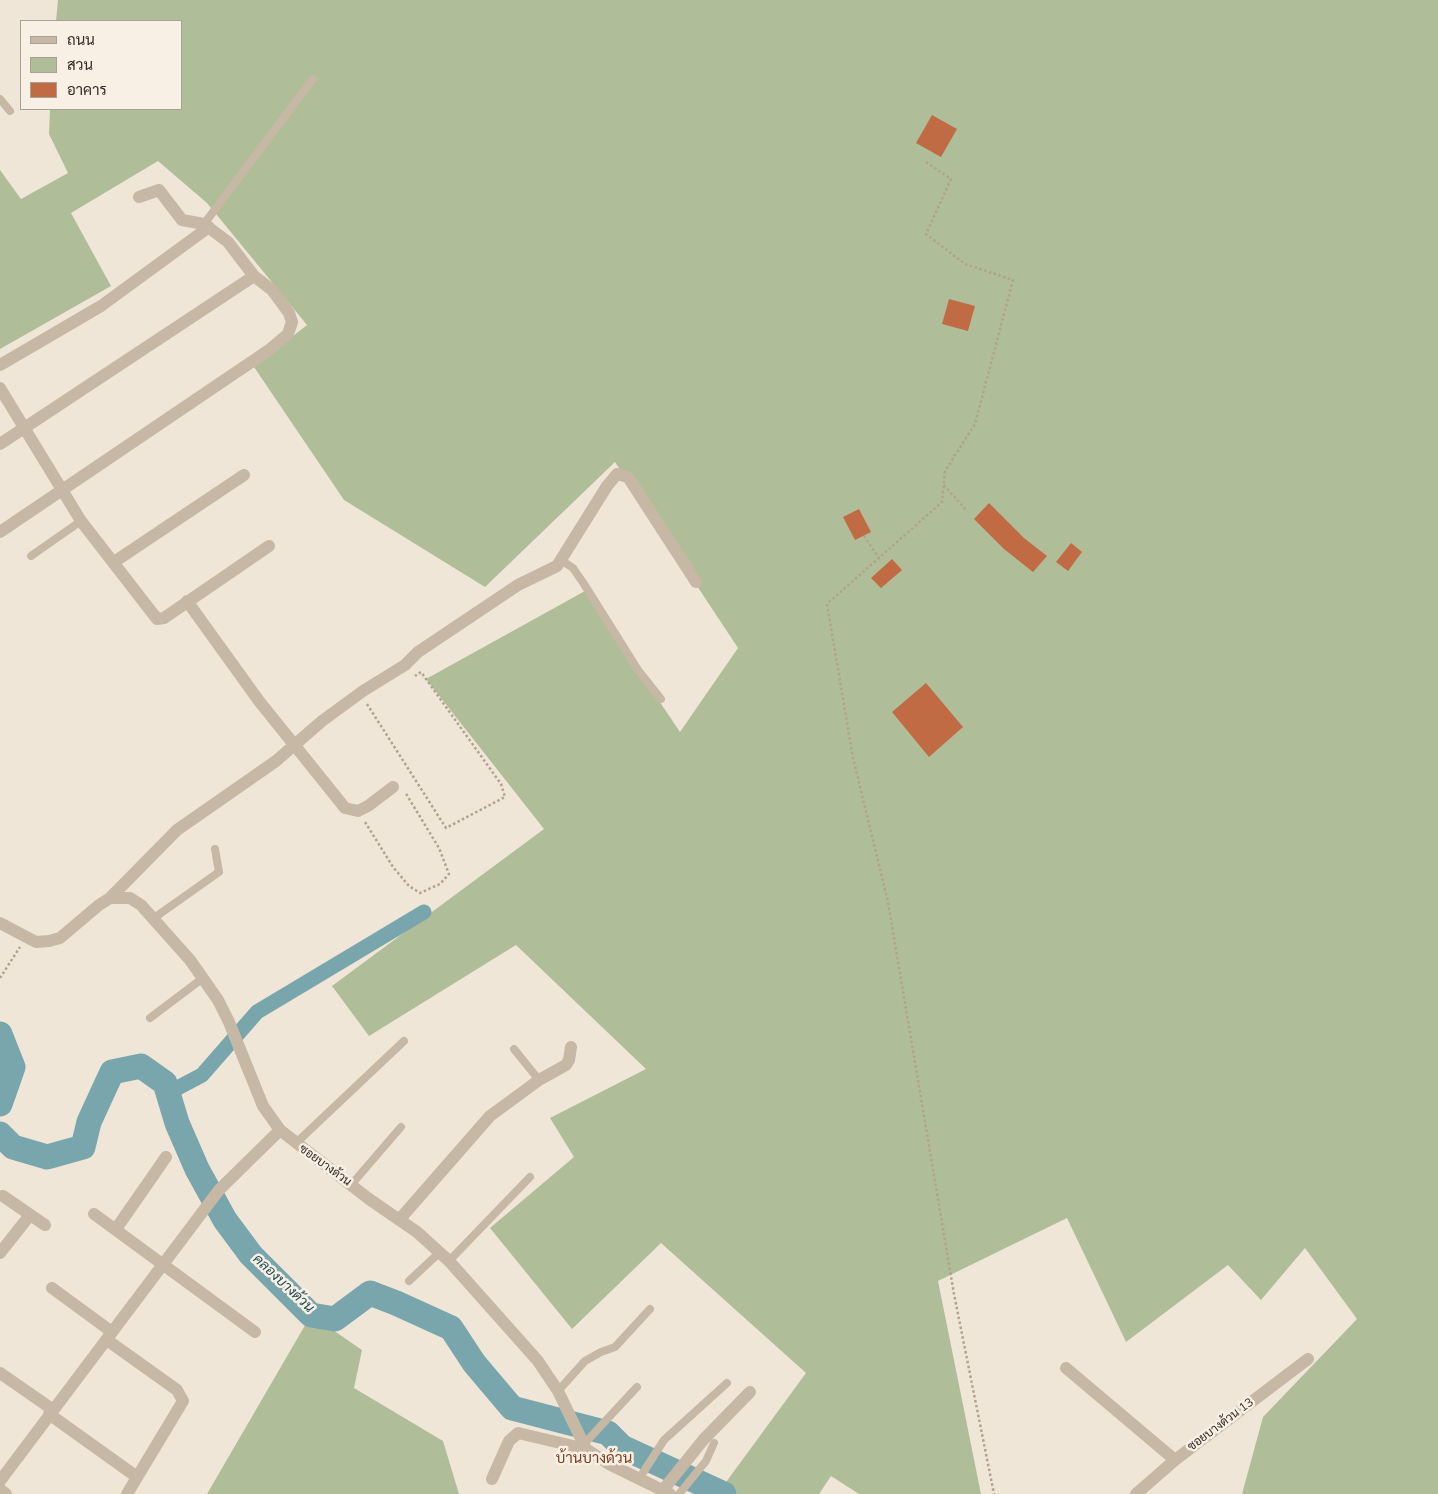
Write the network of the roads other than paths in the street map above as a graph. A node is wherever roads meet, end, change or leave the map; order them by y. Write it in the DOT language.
graph roads {
  1 [pos="313,79"];
  2 [pos="0,100"];
  3 [pos="10,111"];
  4 [pos="139,197"];
  5 [pos="206,225"];
  6 [pos="254,276"];
  7 [pos="0,365"];
  8 [pos="0,388"];
  9 [pos="24,428"];
  10 [pos="0,444"];
  11 [pos="244,475"];
  12 [pos="63,494"];
  13 [pos="78,517"];
  14 [pos="0,532"];
  15 [pos="269,546"];
  16 [pos="31,556"];
  17 [pos="561,560"];
  18 [pos="114,562"];
  19 [pos="696,582"];
  20 [pos="186,601"];
  21 [pos="661,699"];
  22 [pos="294,744"];
  23 [pos="393,787"];
  24 [pos="215,849"];
  25 [pos="110,898"];
  26 [pos="154,918"];
  27 [pos="0,924"];
  28 [pos="204,978"];
  29 [pos="150,1018"];
  30 [pos="404,1041"];
  31 [pos="571,1047"];
  32 [pos="514,1049"];
  33 [pos="539,1080"];
  34 [pos="400,1127"];
  35 [pos="280,1130"];
  36 [pos="295,1144"];
  37 [pos="166,1157"];
  38 [pos="530,1177"];
  39 [pos="352,1185"];
  40 [pos="2,1196"];
  41 [pos="94,1214"];
  42 [pos="30,1215"];
  43 [pos="399,1220"];
  44 [pos="45,1225"];
  45 [pos="116,1229"];
  46 [pos="0,1253"];
  47 [pos="444,1257"];
  48 [pos="162,1264"];
  49 [pos="409,1281"];
  50 [pos="52,1288"];
  51 [pos="650,1309"];
  52 [pos="255,1332"];
  53 [pos="110,1336"];
  54 [pos="1308,1359"];
  55 [pos="1066,1368"];
  56 [pos="0,1374"];
  57 [pos="727,1383"];
  58 [pos="637,1387"];
  59 [pos="750,1392"];
  60 [pos="560,1396"];
  61 [pos="51,1411"];
  62 [pos="586,1441"];
  63 [pos="714,1443"];
  64 [pos="1175,1460"];
  65 [pos="642,1473"];
  66 [pos="137,1477"];
  67 [pos="492,1478"];
  68 [pos="0,1481"];
  69 [pos="662,1489"];
  70 [pos="0,1490"];
  71 [pos="6,1494"];
  72 [pos="127,1494"];
  73 [pos="678,1494"];
  74 [pos="1136,1494"];
  1 -- 5 [label="lane"];
  2 -- 3 [label="lane"];
  4 -- 5 [label="street"];
  5 -- 6 [label="street"];
  5 -- 7 [label="street"];
  6 -- 9 [label="street"];
  6 -- 12 [label="street"];
  8 -- 9 [label="street"];
  9 -- 10 [label="street"];
  9 -- 12 [label="street"];
  11 -- 18 [label="street"];
  12 -- 13 [label="street"];
  12 -- 14 [label="street"];
  13 -- 16 [label="lane"];
  13 -- 18 [label="street"];
  15 -- 20 [label="street"];
  17 -- 19 [label="street"];
  17 -- 21 [label="lane"];
  17 -- 22 [label="street"];
  18 -- 20 [label="street"];
  20 -- 22 [label="street"];
  22 -- 23 [label="street"];
  22 -- 25 [label="street"];
  24 -- 26 [label="lane"];
  25 -- 26 [label="street, ซอยบางด้วน"];
  25 -- 27 [label="street"];
  26 -- 28 [label="street, ซอยบางด้วน"];
  28 -- 29 [label="lane"];
  28 -- 35 [label="street, ซอยบางด้วน"];
  30 -- 36 [label="lane"];
  31 -- 33 [label="street"];
  32 -- 33 [label="lane"];
  33 -- 43 [label="street"];
  34 -- 39 [label="lane"];
  35 -- 36 [label="street, ซอยบางด้วน"];
  35 -- 48 [label="street"];
  36 -- 39 [label="street, ซอยบางด้วน"];
  37 -- 45 [label="street"];
  38 -- 47 [label="lane"];
  39 -- 43 [label="street, ซอยบางด้วน"];
  40 -- 42 [label="street"];
  41 -- 45 [label="street"];
  42 -- 44 [label="street"];
  42 -- 46 [label="street"];
  43 -- 47 [label="street, ซอยบางด้วน"];
  45 -- 48 [label="street"];
  47 -- 49 [label="lane"];
  47 -- 60 [label="street, ซอยบางด้วน"];
  48 -- 52 [label="street"];
  48 -- 53 [label="street"];
  50 -- 53 [label="street"];
  51 -- 60 [label="lane"];
  53 -- 61 [label="street"];
  53 -- 66 [label="street"];
  54 -- 64 [label="street, ซอยบางด้วน 13"];
  55 -- 64 [label="street"];
  56 -- 61 [label="street"];
  57 -- 65 [label="lane"];
  58 -- 62 [label="lane"];
  59 -- 69 [label="street"];
  60 -- 62 [label="street, ซอยบางด้วน"];
  61 -- 66 [label="street"];
  61 -- 68 [label="street"];
  62 -- 65 [label="street"];
  62 -- 67 [label="street"];
  63 -- 73 [label="lane"];
  64 -- 74 [label="street, ซอยบางด้วน 13"];
  65 -- 69 [label="street"];
  66 -- 72 [label="street"];
  70 -- 71 [label="street"];
}
